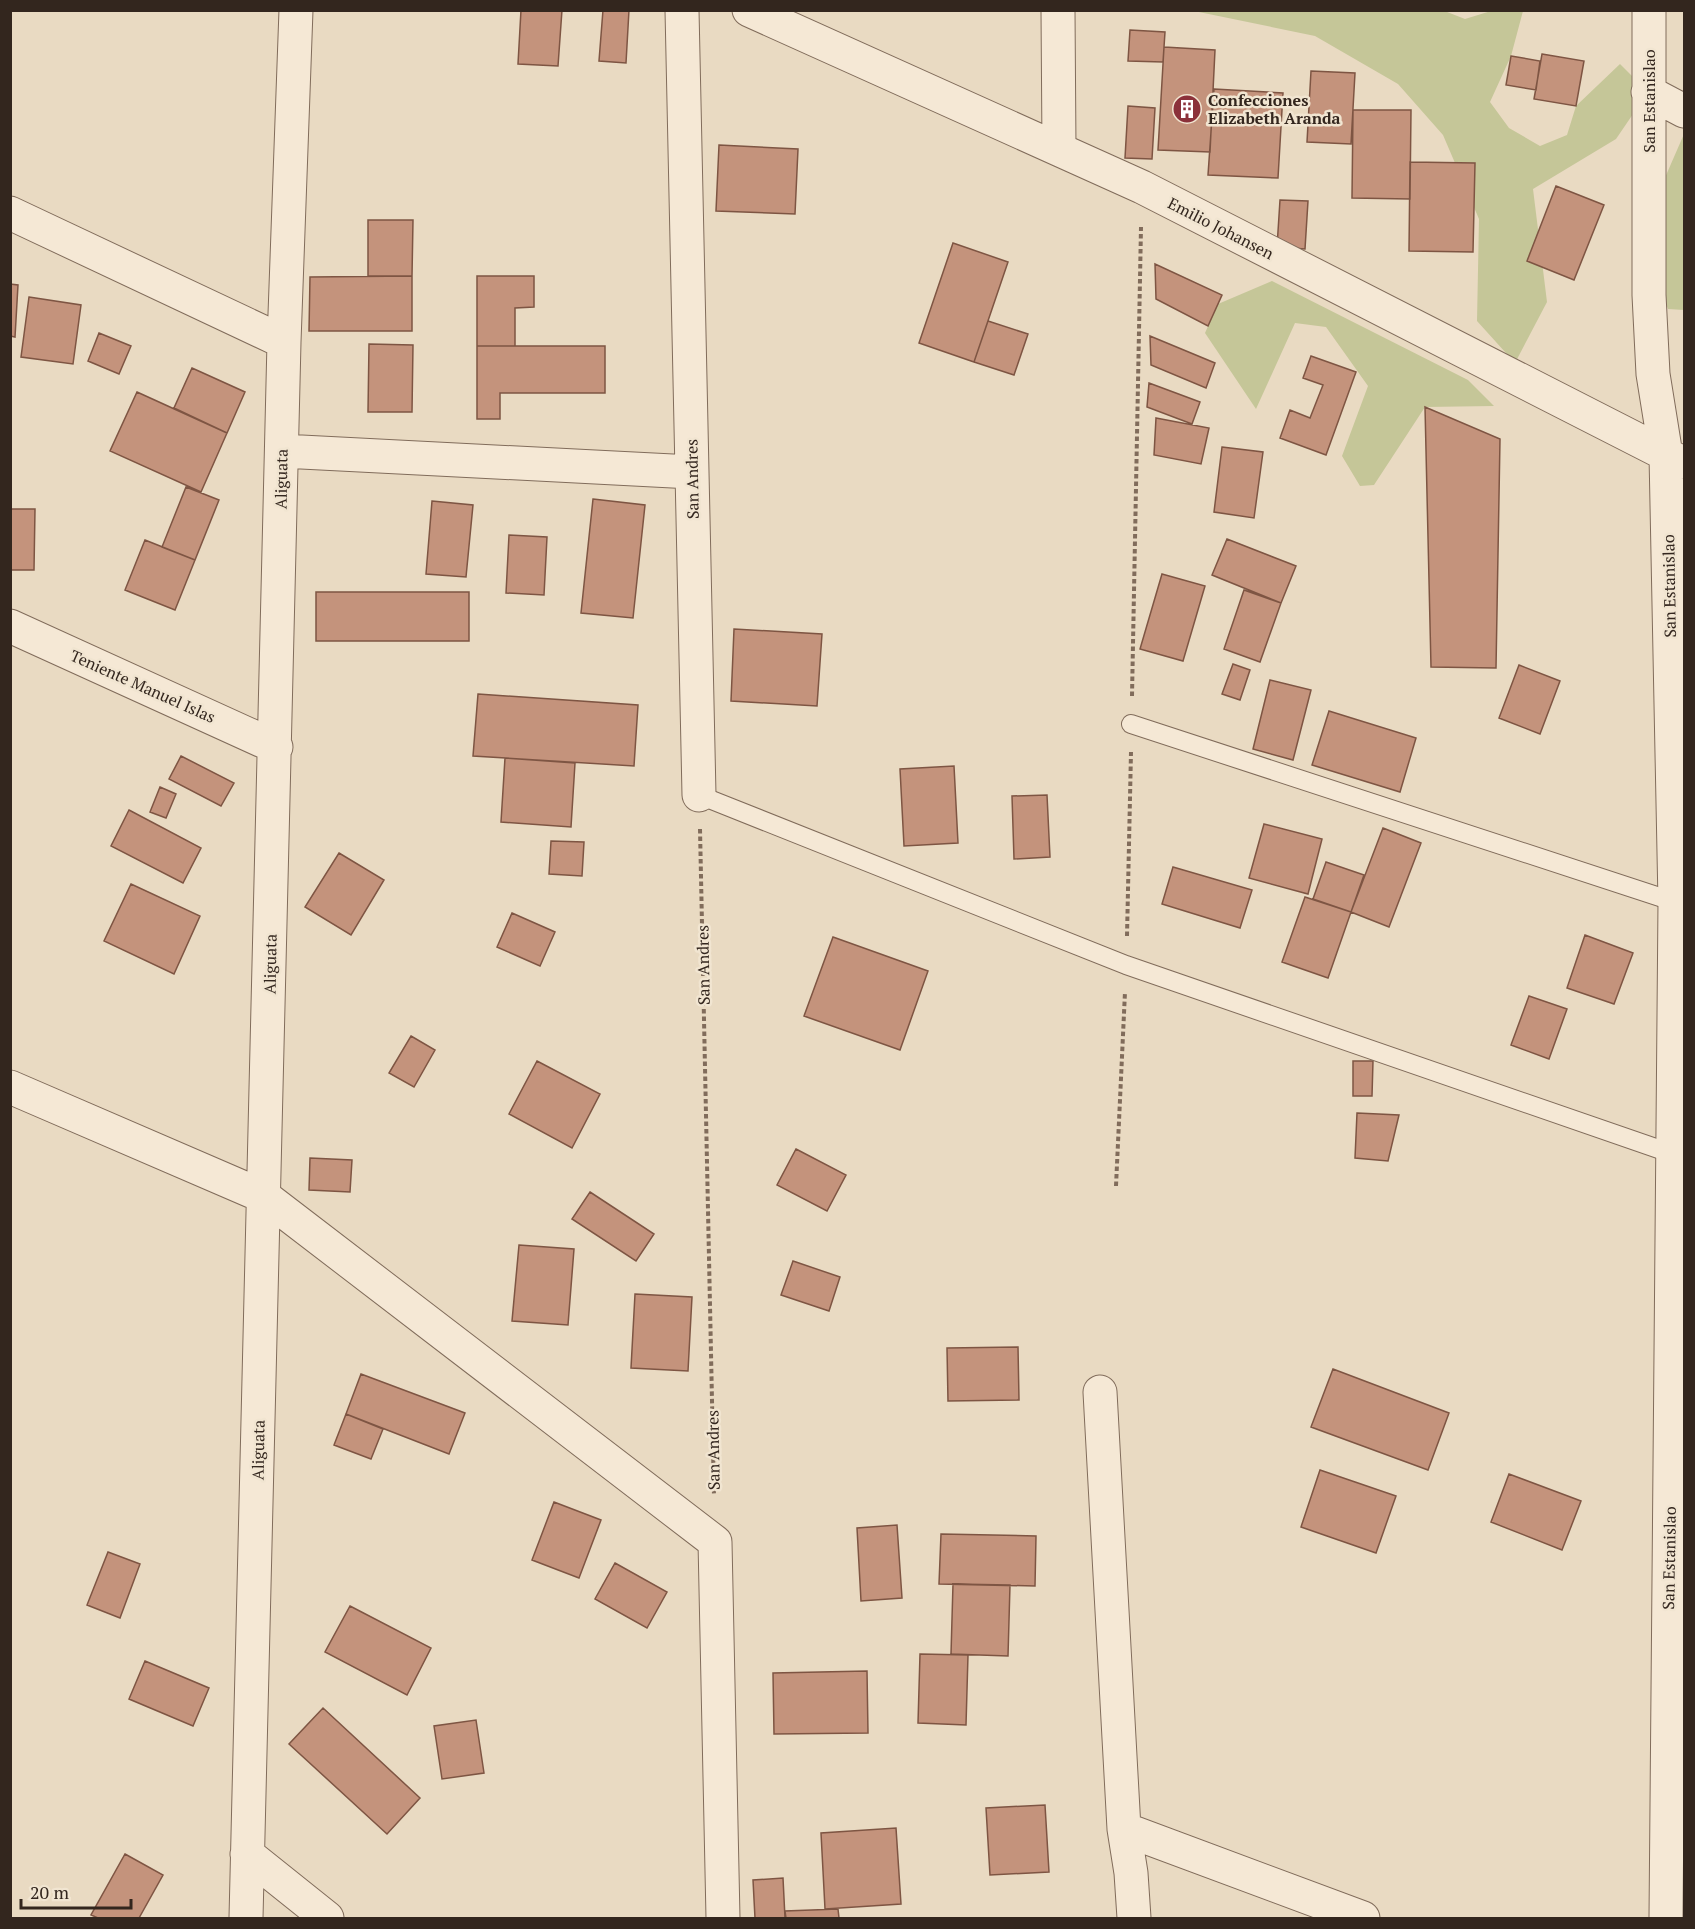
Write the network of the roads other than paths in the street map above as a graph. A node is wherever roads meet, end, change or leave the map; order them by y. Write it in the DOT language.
graph roads {
  1 [pos="296,10"];
  2 [pos="682,10"];
  3 [pos="748,10"];
  4 [pos="1058,10"];
  5 [pos="1649,10"];
  6 [pos="1648,92"];
  7 [pos="1684,111"];
  8 [pos="1059,148"];
  9 [pos="10,213"];
  10 [pos="284,342"];
  11 [pos="282,451"];
  12 [pos="1675,459"];
  13 [pos="692,472"];
  14 [pos="10,626"];
  15 [pos="1131,724"];
  16 [pos="276,747"];
  17 [pos="699,795"];
  18 [pos="1675,902"];
  19 [pos="10,1087"];
  20 [pos="1673,1154"];
  21 [pos="265,1197"];
  22 [pos="1100,1392"];
  23 [pos="1124,1830"];
  24 [pos="248,1854"];
  25 [pos="246,1918"];
  26 [pos="327,1918"];
  27 [pos="723,1918"];
  28 [pos="1134,1918"];
  29 [pos="1363,1918"];
  30 [pos="1666,1918"];
  1 -- 10 [label="street, Aliguata"];
  2 -- 13 [label="street, San Andres"];
  3 -- 8 [label="street, Emilio Johansen"];
  4 -- 8 [label="street"];
  5 -- 6 [label="street, San Estanislao"];
  6 -- 7 [label="street"];
  6 -- 12 [label="street, San Estanislao"];
  8 -- 12 [label="street, Emilio Johansen"];
  9 -- 10 [label="street"];
  10 -- 11 [label="street, Aliguata"];
  11 -- 13 [label="street"];
  11 -- 16 [label="street, Aliguata"];
  12 -- 18 [label="street, San Estanislao"];
  13 -- 17 [label="street, San Andres"];
  14 -- 16 [label="street, Teniente Manuel Islas"];
  15 -- 18 [label="lane"];
  16 -- 21 [label="street, Aliguata"];
  17 -- 20 [label="lane"];
  18 -- 20 [label="street, San Estanislao"];
  19 -- 21 [label="street"];
  20 -- 30 [label="street, San Estanislao"];
  21 -- 24 [label="street, Aliguata"];
  21 -- 27 [label="street"];
  22 -- 23 [label="street"];
  23 -- 28 [label="street"];
  23 -- 29 [label="street"];
  24 -- 25 [label="street, Aliguata"];
  24 -- 26 [label="street"];
}
